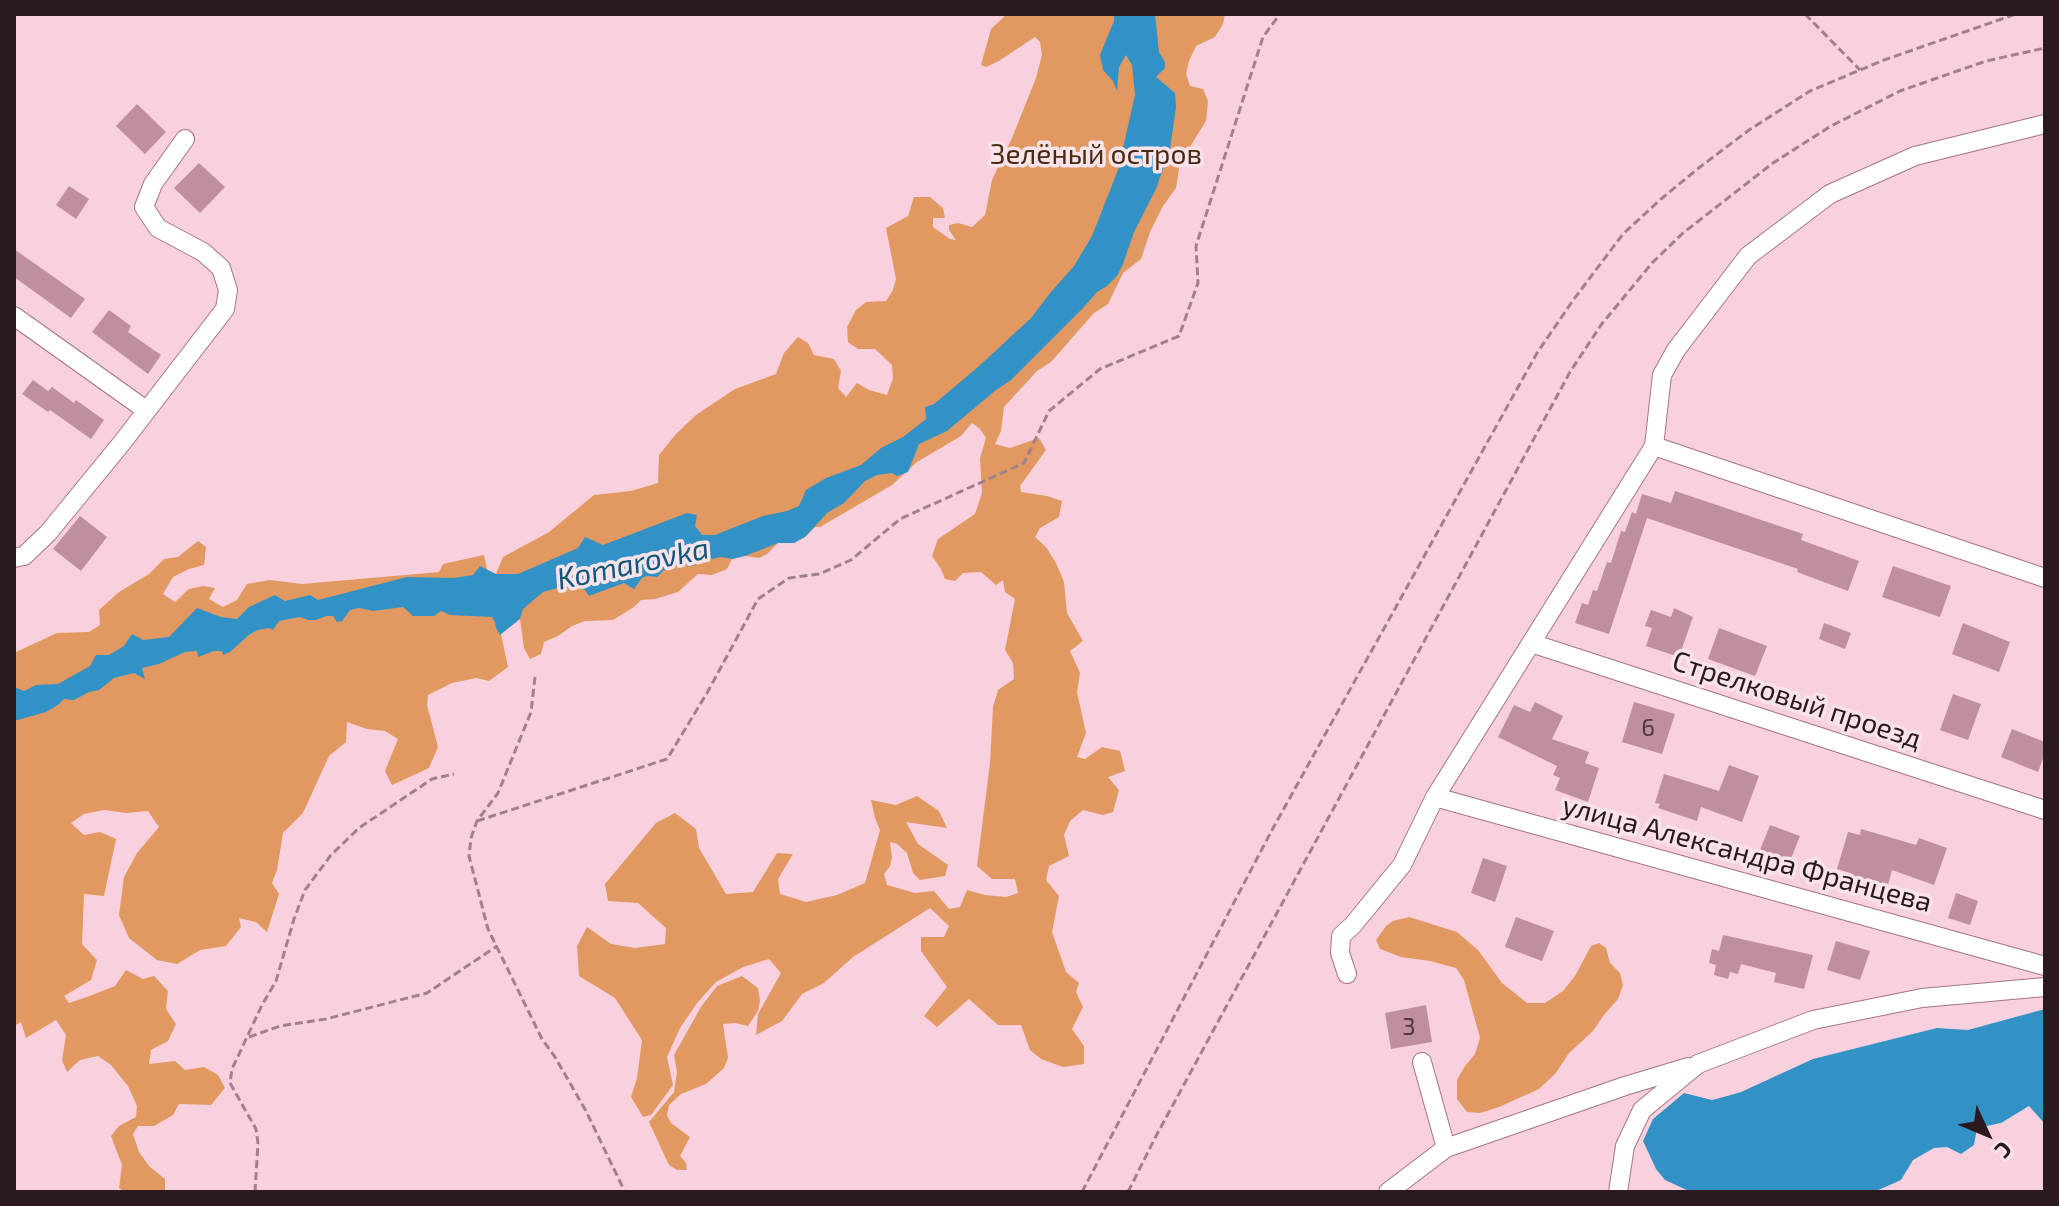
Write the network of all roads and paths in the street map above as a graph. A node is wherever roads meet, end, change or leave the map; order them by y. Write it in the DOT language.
graph roads {
  1 [pos="1280,14"];
  2 [pos="1805,14"];
  3 [pos="2016,14"];
  4 [pos="2045,48"];
  5 [pos="1860,70"];
  6 [pos="2045,124"];
  7 [pos="185,139"];
  8 [pos="14,316"];
  9 [pos="146,410"];
  10 [pos="1654,446"];
  11 [pos="14,558"];
  12 [pos="2045,578"];
  13 [pos="1531,643"];
  14 [pos="535,677"];
  15 [pos="454,774"];
  16 [pos="1435,797"];
  17 [pos="2045,810"];
  18 [pos="477,821"];
  19 [pos="497,946"];
  20 [pos="2045,966"];
  21 [pos="1347,974"];
  22 [pos="2045,987"];
  23 [pos="248,1037"];
  24 [pos="1422,1062"];
  25 [pos="1698,1064"];
  26 [pos="1446,1148"];
  27 [pos="255,1192"];
  28 [pos="625,1192"];
  29 [pos="1082,1192"];
  30 [pos="1128,1192"];
  31 [pos="1388,1192"];
  32 [pos="1618,1192"];
  1 -- 18 [label="path"];
  2 -- 5 [label="path"];
  3 -- 5 [label="path"];
  4 -- 30 [label="path"];
  5 -- 29 [label="path"];
  6 -- 10 [label="street"];
  7 -- 9 [label="street"];
  8 -- 9 [label="street"];
  9 -- 11 [label="street"];
  10 -- 12 [label="street"];
  10 -- 13 [label="street"];
  13 -- 16 [label="street"];
  13 -- 17 [label="street, Стрелковый проезд"];
  14 -- 18 [label="path"];
  15 -- 23 [label="path"];
  16 -- 20 [label="street, улица Александра Францева"];
  16 -- 21 [label="street"];
  18 -- 19 [label="path"];
  19 -- 23 [label="path"];
  19 -- 28 [label="path"];
  22 -- 25 [label="street"];
  23 -- 27 [label="path"];
  24 -- 26 [label="street"];
  25 -- 26 [label="street"];
  25 -- 32 [label="street"];
  26 -- 31 [label="street"];
}
